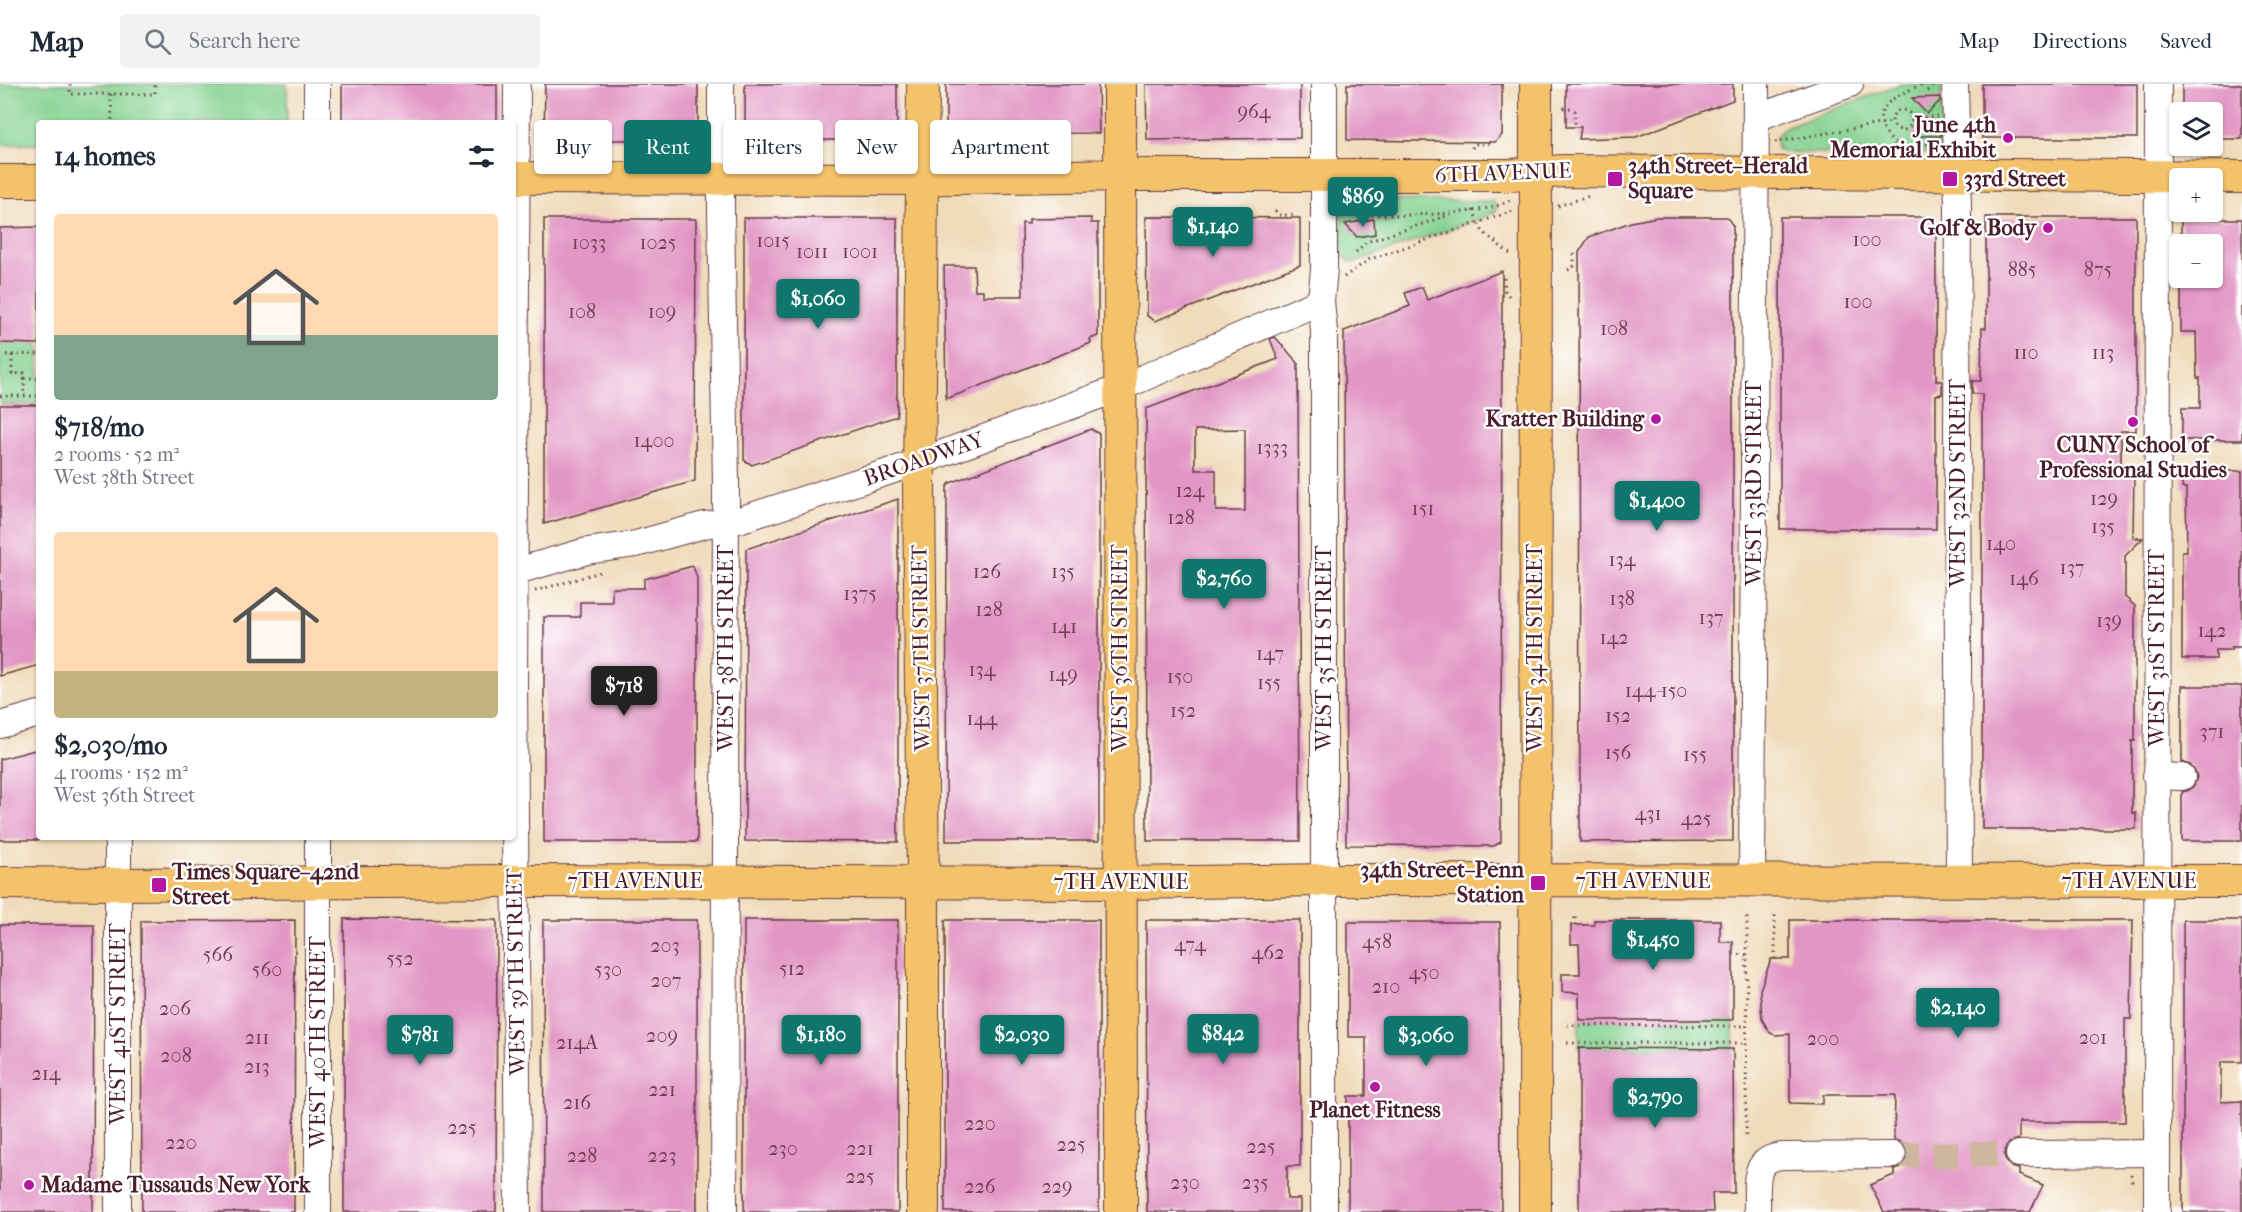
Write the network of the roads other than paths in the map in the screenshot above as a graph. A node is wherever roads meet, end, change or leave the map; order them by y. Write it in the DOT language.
graph roads {
  1 [pos="317,84"];
  2 [pos="517,84"];
  3 [pos="721,84"];
  4 [pos="923,84"];
  5 [pos="1120,84"];
  6 [pos="1324,84"];
  7 [pos="1536,84"];
  8 [pos="1756,84"];
  9 [pos="1850,84"];
  10 [pos="1955,84"];
  11 [pos="2158,84"];
  12 [pos="1750,119"];
  13 [pos="317,120"];
  14 [pos="516,131"];
  15 [pos="1948,163"];
  16 [pos="1756,171"];
  17 [pos="1536,172"];
  18 [pos="1121,175"];
  19 [pos="1324,176"];
  20 [pos="2157,177"];
  21 [pos="2242,177"];
  22 [pos="516,178"];
  23 [pos="721,179"];
  24 [pos="922,179"];
  25 [pos="0,181"];
  26 [pos="36,181"];
  27 [pos="1321,302"];
  28 [pos="1120,388"];
  29 [pos="919,462"];
  30 [pos="726,522"];
  31 [pos="516,571"];
  32 [pos="36,715"];
  33 [pos="0,725"];
  34 [pos="2156,776"];
  35 [pos="2182,777"];
  36 [pos="118,840"];
  37 [pos="318,840"];
  38 [pos="515,840"];
  39 [pos="1324,880"];
  40 [pos="515,881"];
  41 [pos="1536,881"];
  42 [pos="1752,881"];
  43 [pos="1959,881"];
  44 [pos="2242,881"];
  45 [pos="318,882"];
  46 [pos="725,882"];
  47 [pos="923,882"];
  48 [pos="2156,882"];
  49 [pos="0,883"];
  50 [pos="1120,883"];
  51 [pos="118,884"];
  52 [pos="2157,1153"];
  53 [pos="2019,1154"];
  54 [pos="1893,1155"];
  55 [pos="118,1212"];
  56 [pos="318,1212"];
  57 [pos="518,1212"];
  58 [pos="724,1212"];
  59 [pos="923,1212"];
  60 [pos="1121,1212"];
  61 [pos="1324,1212"];
  62 [pos="1535,1212"];
  63 [pos="1757,1212"];
  64 [pos="2157,1212"];
  1 -- 13 [label="street"];
  2 -- 14 [label="street, WEST 39TH STREET"];
  3 -- 23 [label="street, WEST 38TH STREET"];
  4 -- 24 [label="main road, WEST 37TH STREET"];
  5 -- 18 [label="main road, WEST 36TH STREET"];
  6 -- 19 [label="street, WEST 35TH STREET"];
  7 -- 17 [label="main road, WEST 34TH STREET"];
  8 -- 16 [label="street, WEST 33RD STREET"];
  9 -- 12 [label="street"];
  10 -- 15 [label="street, WEST 32ND STREET"];
  11 -- 20 [label="street, WEST 31ST STREET"];
  15 -- 16 [label="main road, 6TH AVENUE"];
  15 -- 20 [label="main road, 6TH AVENUE"];
  15 -- 43 [label="street, WEST 32ND STREET"];
  16 -- 17 [label="main road, 6TH AVENUE"];
  16 -- 42 [label="street, WEST 33RD STREET"];
  17 -- 19 [label="main road, 6TH AVENUE"];
  17 -- 41 [label="main road, WEST 34TH STREET"];
  18 -- 19 [label="main road, 6TH AVENUE"];
  18 -- 24 [label="main road, 6TH AVENUE"];
  18 -- 28 [label="main road, WEST 36TH STREET"];
  19 -- 27 [label="street, WEST 35TH STREET"];
  20 -- 21 [label="main road, 6TH AVENUE"];
  20 -- 34 [label="street, WEST 31ST STREET"];
  22 -- 23 [label="main road, 6TH AVENUE"];
  23 -- 24 [label="main road, 6TH AVENUE"];
  23 -- 30 [label="street, WEST 38TH STREET"];
  24 -- 29 [label="main road, WEST 37TH STREET"];
  25 -- 26 [label="main road"];
  27 -- 28 [label="street, BROADWAY"];
  27 -- 39 [label="street, WEST 35TH STREET"];
  28 -- 29 [label="street, BROADWAY"];
  28 -- 50 [label="main road, WEST 36TH STREET"];
  29 -- 30 [label="street, BROADWAY"];
  29 -- 47 [label="main road, WEST 37TH STREET"];
  30 -- 31 [label="street, BROADWAY"];
  30 -- 46 [label="street, WEST 38TH STREET"];
  32 -- 33 [label="street"];
  34 -- 35 [label="street"];
  34 -- 48 [label="street, WEST 31ST STREET"];
  36 -- 51 [label="street, WEST 41ST STREET"];
  37 -- 45 [label="street, WEST 40TH STREET"];
  38 -- 40 [label="street, WEST 39TH STREET"];
  39 -- 41 [label="main road, 7TH AVENUE"];
  39 -- 50 [label="main road, 7TH AVENUE"];
  39 -- 61 [label="street, WEST 35TH STREET"];
  40 -- 45 [label="main road, 7TH AVENUE"];
  40 -- 46 [label="main road, 7TH AVENUE"];
  40 -- 57 [label="street, WEST 39TH STREET"];
  41 -- 42 [label="main road, 7TH AVENUE"];
  41 -- 62 [label="main road, WEST 34TH STREET"];
  42 -- 43 [label="main road, 7TH AVENUE"];
  43 -- 48 [label="main road, 7TH AVENUE"];
  44 -- 48 [label="main road, 7TH AVENUE"];
  45 -- 51 [label="main road, 7TH AVENUE"];
  45 -- 56 [label="street, WEST 40TH STREET"];
  46 -- 47 [label="main road, 7TH AVENUE"];
  46 -- 58 [label="street, WEST 38TH STREET"];
  47 -- 50 [label="main road, 7TH AVENUE"];
  47 -- 59 [label="main road, WEST 37TH STREET"];
  48 -- 52 [label="street, WEST 31ST STREET"];
  49 -- 51 [label="main road, 7TH AVENUE"];
  50 -- 60 [label="main road, WEST 36TH STREET"];
  51 -- 55 [label="street, WEST 41ST STREET"];
  52 -- 53 [label="street"];
  52 -- 64 [label="street, WEST 31ST STREET"];
  54 -- 63 [label="street"];
}
